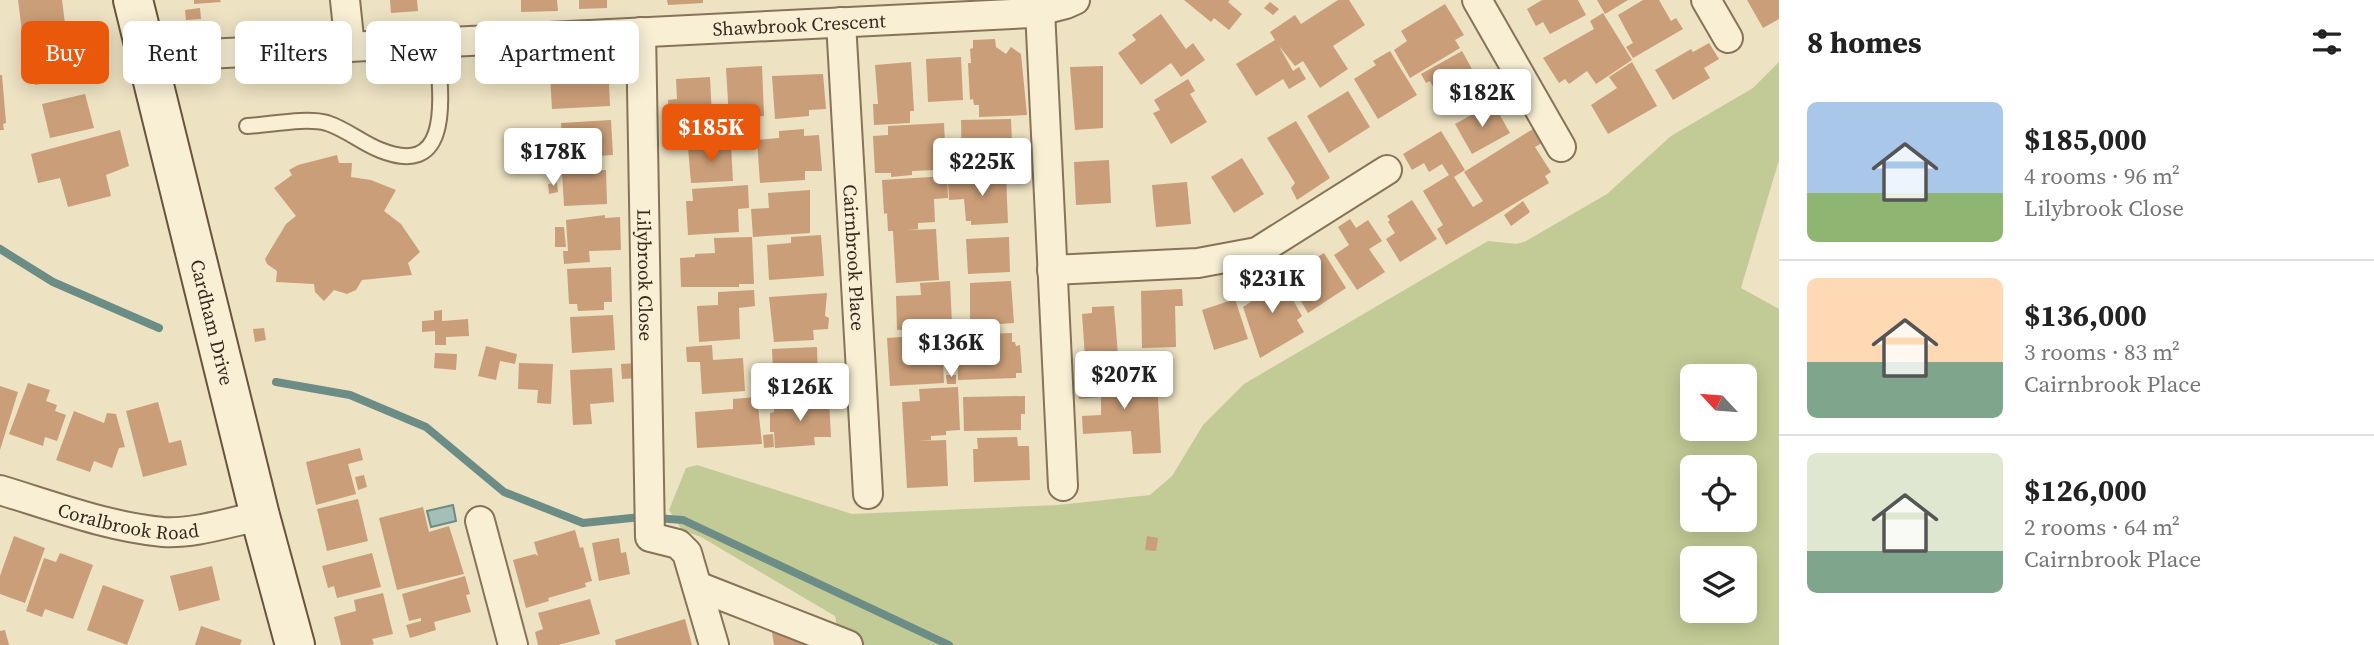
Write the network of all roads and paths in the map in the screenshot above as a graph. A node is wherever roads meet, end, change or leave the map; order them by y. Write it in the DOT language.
graph roads {
  1 [pos="133,0"];
  2 [pos="345,0"];
  3 [pos="1075,0"];
  4 [pos="1477,0"];
  5 [pos="1706,0"];
  6 [pos="1040,10"];
  7 [pos="138,21"];
  8 [pos="347,21"];
  9 [pos="841,22"];
  10 [pos="641,32"];
  11 [pos="1728,38"];
  12 [pos="461,41"];
  13 [pos="153,84"];
  14 [pos="439,84"];
  15 [pos="247,126"];
  16 [pos="1561,147"];
  17 [pos="1387,170"];
  18 [pos="1052,270"];
  19 [pos="1063,486"];
  20 [pos="0,490"];
  21 [pos="868,494"];
  22 [pos="260,516"];
  23 [pos="480,520"];
  24 [pos="697,586"];
  25 [pos="295,645"];
  26 [pos="513,645"];
  27 [pos="714,645"];
  28 [pos="848,645"];
  1 -- 7 [label="street, Cardham Drive"];
  2 -- 8 [label="street"];
  3 -- 6 [label="street, Shawbrook Crescent"];
  4 -- 16 [label="street"];
  5 -- 11 [label="street"];
  6 -- 9 [label="street, Shawbrook Crescent"];
  6 -- 18 [label="street"];
  9 -- 10 [label="street, Shawbrook Crescent"];
  9 -- 21 [label="street, Cairnbrook Place"];
  10 -- 12 [label="street, Shawbrook Crescent"];
  10 -- 24 [label="street, Lilybrook Close"];
  13 -- 22 [label="street, Cardham Drive"];
  14 -- 15 [label="lane"];
  17 -- 18 [label="street"];
  18 -- 19 [label="street"];
  20 -- 22 [label="street, Coralbrook Road"];
  22 -- 25 [label="street, Cardham Drive"];
  23 -- 26 [label="street"];
  24 -- 27 [label="street"];
  24 -- 28 [label="street"];
}
